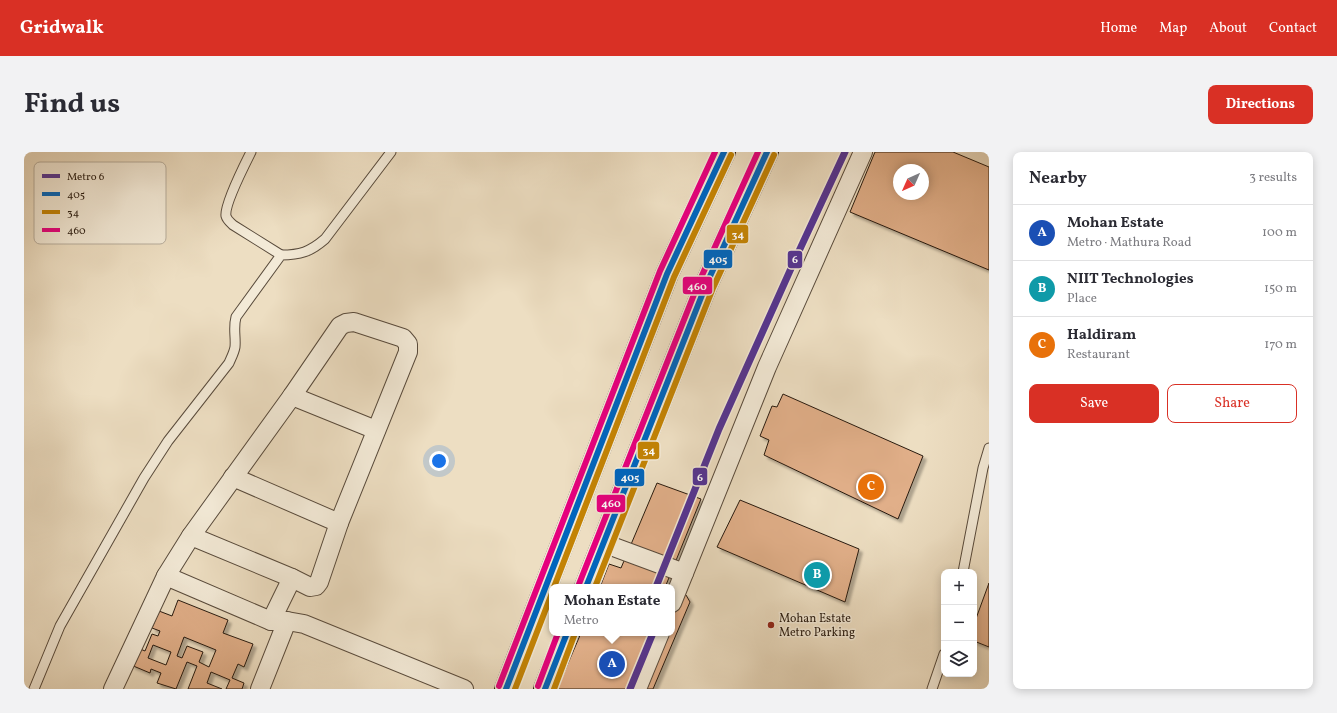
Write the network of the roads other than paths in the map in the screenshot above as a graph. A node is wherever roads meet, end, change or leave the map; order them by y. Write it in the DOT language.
graph roads {
  1 [pos="251,152"];
  2 [pos="391,152"];
  3 [pos="724,152"];
  4 [pos="767,152"];
  5 [pos="863,152"];
  6 [pos="281,255"];
  7 [pos="292,396"];
  8 [pos="376,430"];
  9 [pos="989,448"];
  10 [pos="234,477"];
  11 [pos="339,524"];
  12 [pos="191,536"];
  13 [pos="603,543"];
  14 [pos="964,569"];
  15 [pos="684,573"];
  16 [pos="166,576"];
  17 [pos="292,578"];
  18 [pos="587,584"];
  19 [pos="675,596"];
  20 [pos="279,621"];
  21 [pos="566,636"];
  22 [pos="659,636"];
  23 [pos="941,663"];
  24 [pos="34,689"];
  25 [pos="114,689"];
  26 [pos="260,689"];
  27 [pos="464,689"];
  28 [pos="506,689"];
  29 [pos="545,689"];
  30 [pos="638,689"];
  31 [pos="932,689"];
  1 -- 6 [label="lane"];
  2 -- 6 [label="lane"];
  3 -- 28 [label="highway"];
  4 -- 13 [label="highway"];
  5 -- 15 [label="street"];
  6 -- 24 [label="lane"];
  7 -- 8 [label="street"];
  7 -- 8 [label="street"];
  7 -- 10 [label="street"];
  8 -- 11 [label="street"];
  9 -- 14 [label="lane"];
  10 -- 11 [label="street"];
  10 -- 12 [label="street"];
  11 -- 17 [label="street"];
  12 -- 16 [label="street"];
  12 -- 17 [label="street"];
  13 -- 15 [label="street"];
  13 -- 18 [label="highway"];
  15 -- 19 [label="street"];
  16 -- 20 [label="street"];
  16 -- 25 [label="street"];
  17 -- 20 [label="street"];
  20 -- 26 [label="street"];
  20 -- 27 [label="street"];
  21 -- 29 [label="highway"];
  22 -- 30 [label="street"];
  23 -- 31 [label="lane"];
}
